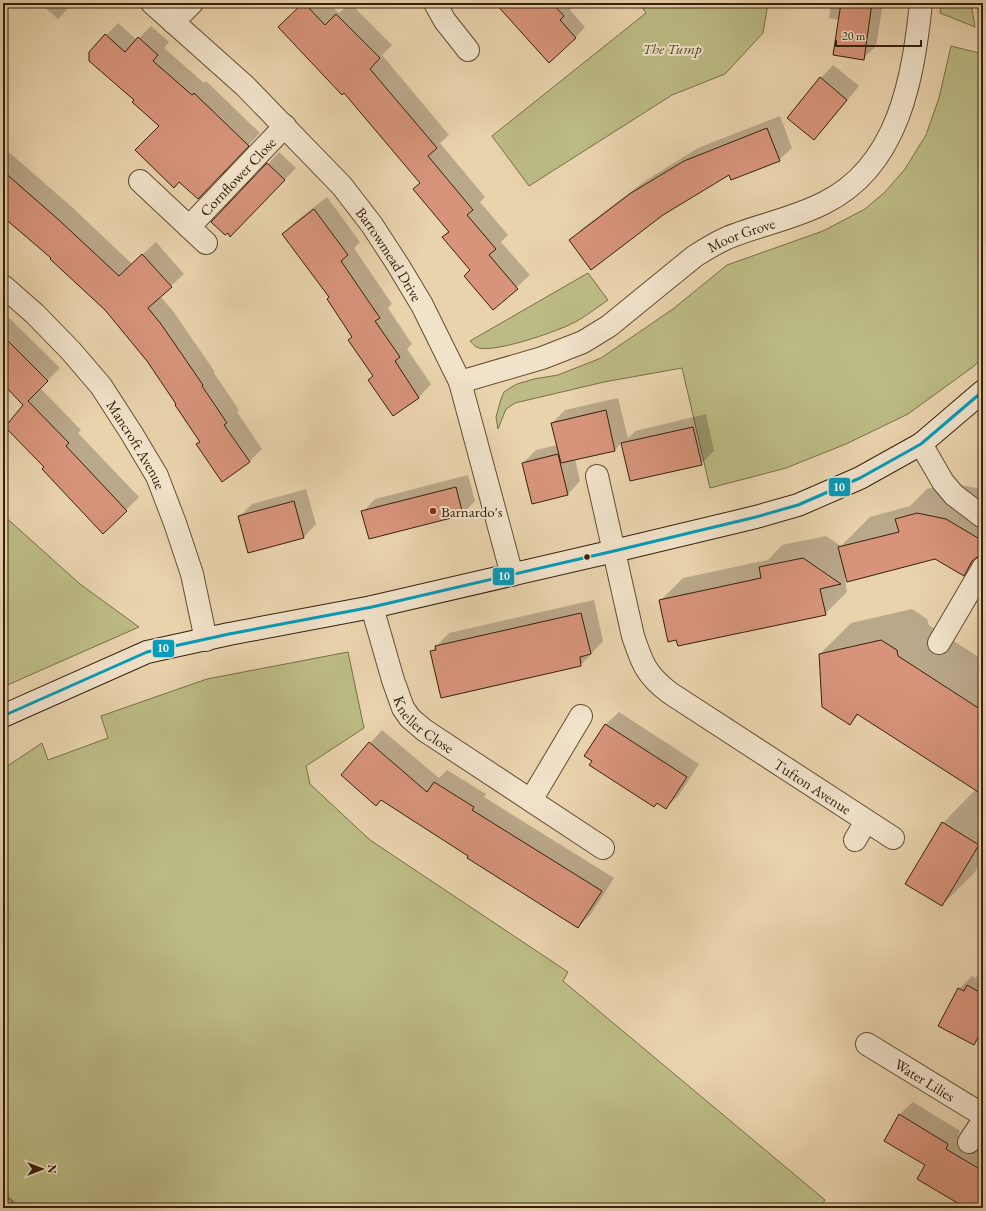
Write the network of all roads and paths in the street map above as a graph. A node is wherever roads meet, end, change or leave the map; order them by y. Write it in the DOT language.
graph roads {
  1 [pos="152,3"];
  2 [pos="192,3"];
  3 [pos="435,3"];
  4 [pos="921,3"];
  5 [pos="173,22"];
  6 [pos="468,50"];
  7 [pos="285,126"];
  8 [pos="140,181"];
  9 [pos="189,227"];
  10 [pos="206,243"];
  11 [pos="3,286"];
  12 [pos="460,382"];
  13 [pos="983,391"];
  14 [pos="921,444"];
  15 [pos="597,476"];
  16 [pos="983,517"];
  17 [pos="614,551"];
  18 [pos="983,568"];
  19 [pos="512,575"];
  20 [pos="372,607"];
  21 [pos="206,640"];
  22 [pos="939,643"];
  23 [pos="3,716"];
  24 [pos="581,716"];
  25 [pos="531,800"];
  26 [pos="866,821"];
  27 [pos="893,838"];
  28 [pos="854,840"];
  29 [pos="603,848"];
  30 [pos="867,1044"];
  31 [pos="983,1115"];
  32 [pos="983,1121"];
  33 [pos="969,1142"];
  1 -- 5 [label="street, Barrowmead Drive"];
  2 -- 5 [label="street"];
  3 -- 6 [label="street"];
  4 -- 12 [label="street, Moor Grove"];
  5 -- 7 [label="street, Barrowmead Drive"];
  7 -- 9 [label="street, Cornflower Close"];
  7 -- 12 [label="street, Barrowmead Drive"];
  8 -- 9 [label="street, Cornflower Close"];
  9 -- 10 [label="street, Cornflower Close"];
  11 -- 21 [label="street, Mancroft Avenue"];
  12 -- 19 [label="street, Barrowmead Drive"];
  13 -- 14 [label="street"];
  14 -- 16 [label="street"];
  14 -- 17 [label="street"];
  15 -- 17 [label="street, Tufton Avenue"];
  17 -- 19 [label="street"];
  17 -- 26 [label="street, Tufton Avenue"];
  18 -- 22 [label="street"];
  19 -- 20 [label="street"];
  20 -- 21 [label="street"];
  20 -- 25 [label="street, Kneller Close"];
  21 -- 23 [label="street"];
  24 -- 25 [label="street"];
  25 -- 29 [label="street, Kneller Close"];
  26 -- 27 [label="street, Tufton Avenue"];
  26 -- 28 [label="street, Tufton Avenue"];
  30 -- 31 [label="street, Water Lilies"];
  32 -- 33 [label="street"];
}
